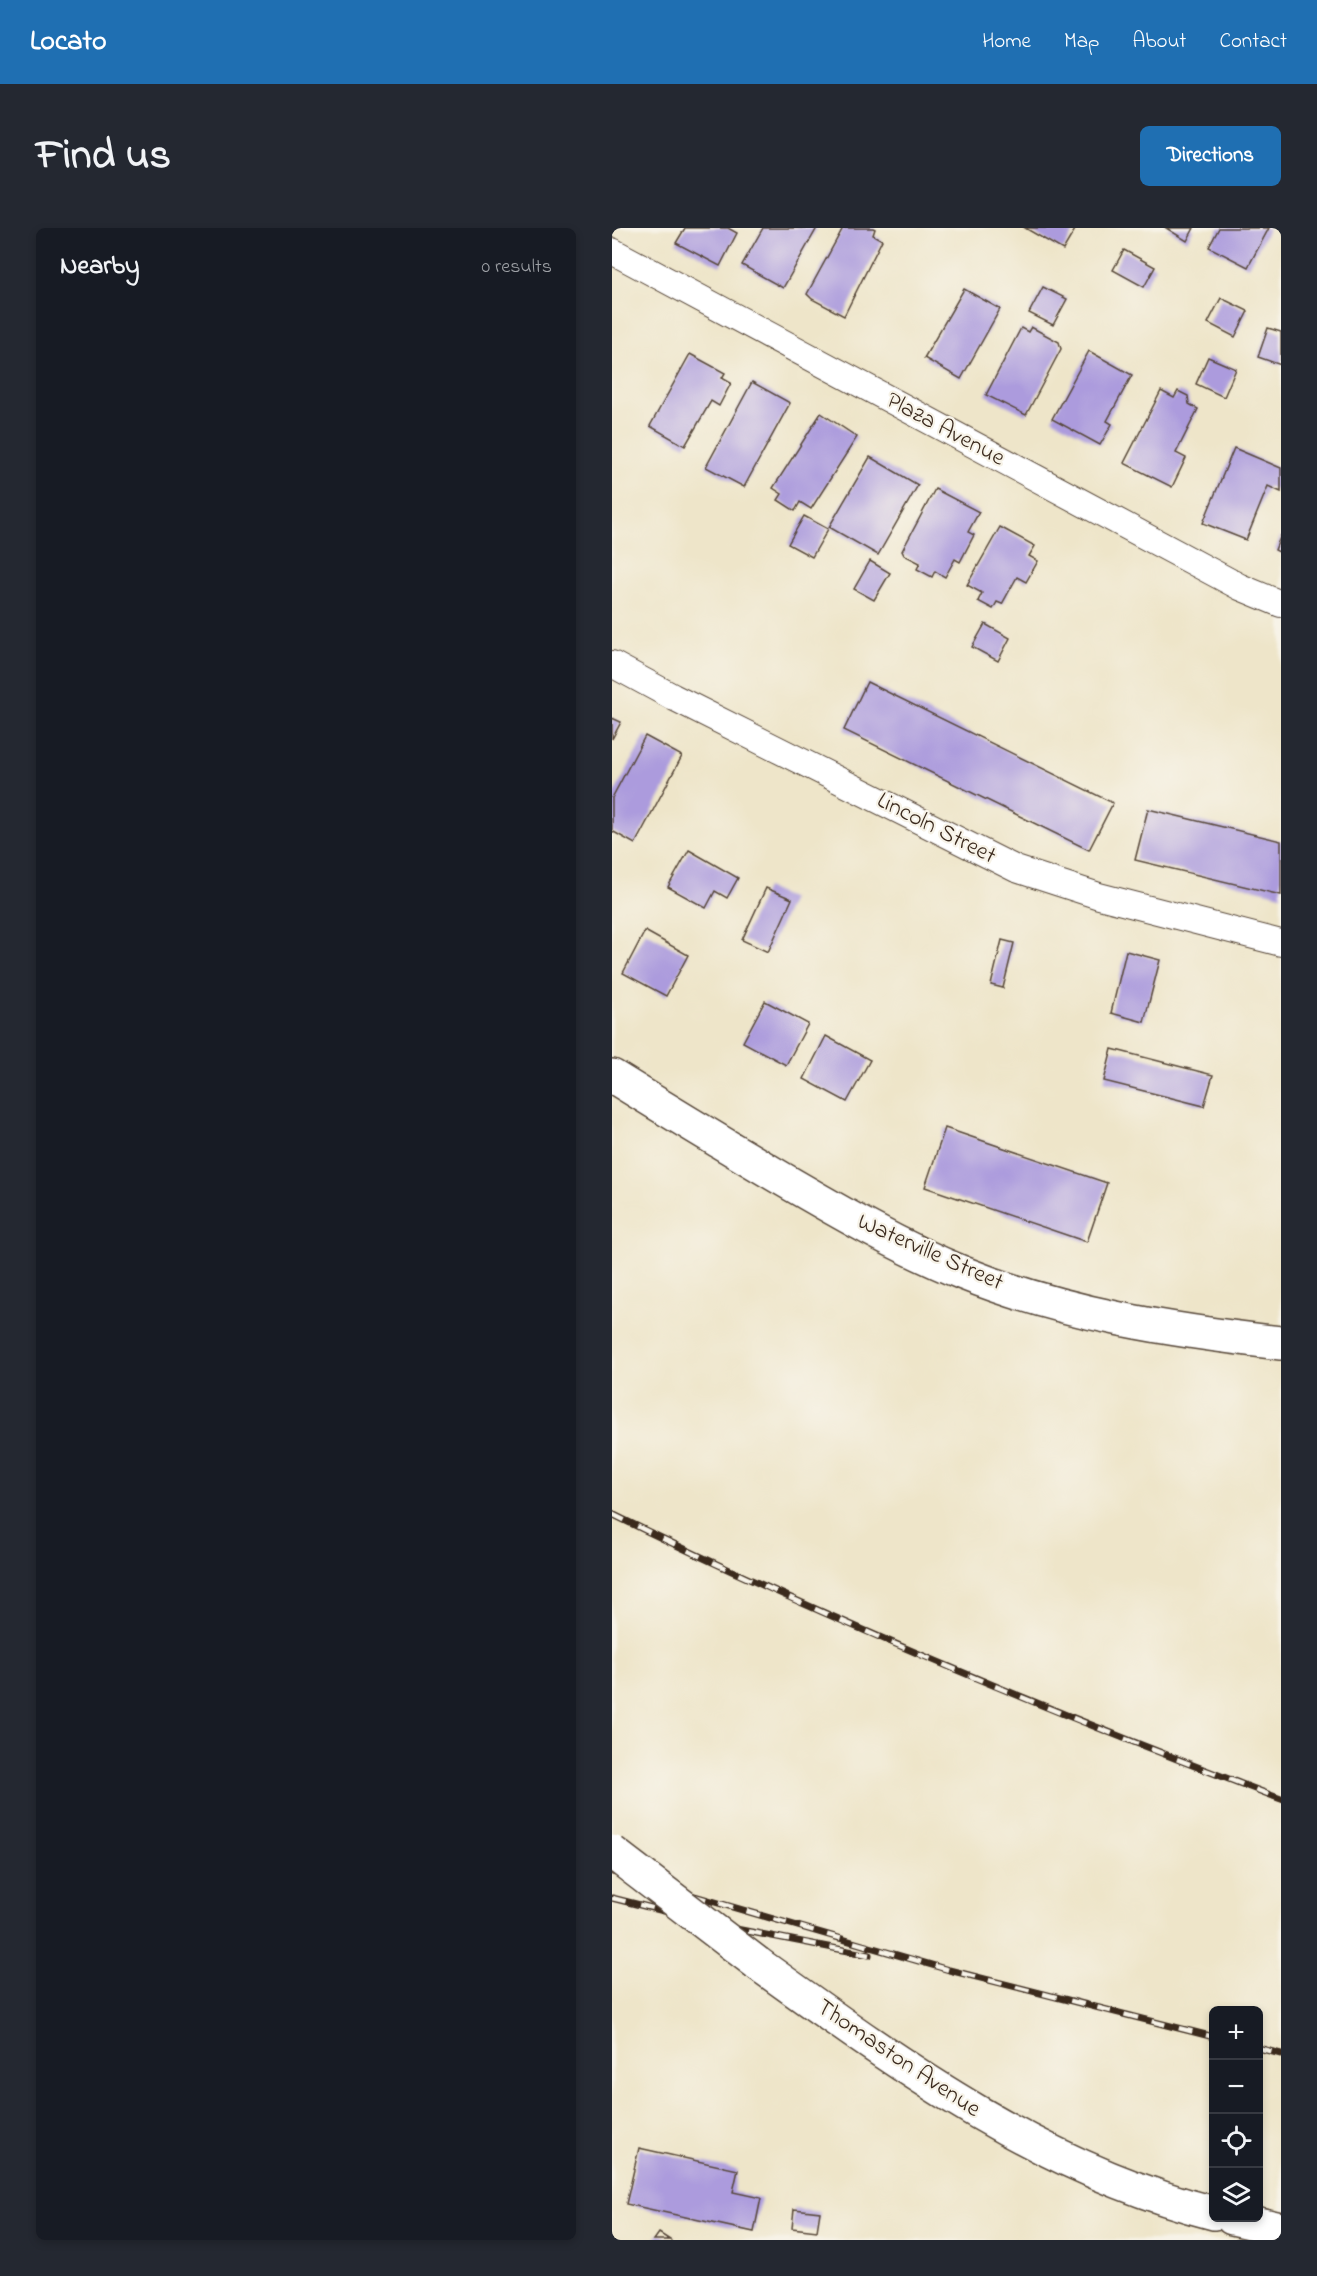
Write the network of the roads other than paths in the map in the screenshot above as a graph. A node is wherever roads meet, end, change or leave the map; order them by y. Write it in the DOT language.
graph roads {
  1 [pos="612,251"];
  2 [pos="1281,604"];
  3 [pos="612,663"];
  4 [pos="1281,943"];
  5 [pos="612,1076"];
  6 [pos="1281,1343"];
  7 [pos="612,1851"];
  8 [pos="1209,2212"];
  9 [pos="1252,2222"];
  10 [pos="1281,2229"];
  1 -- 2 [label="street, Plaza Avenue"];
  3 -- 4 [label="street, Lincoln Street"];
  5 -- 6 [label="main road, Waterville Street"];
  7 -- 8 [label="main road, Thomaston Avenue, bridge"];
  9 -- 10 [label="main road"];
}
